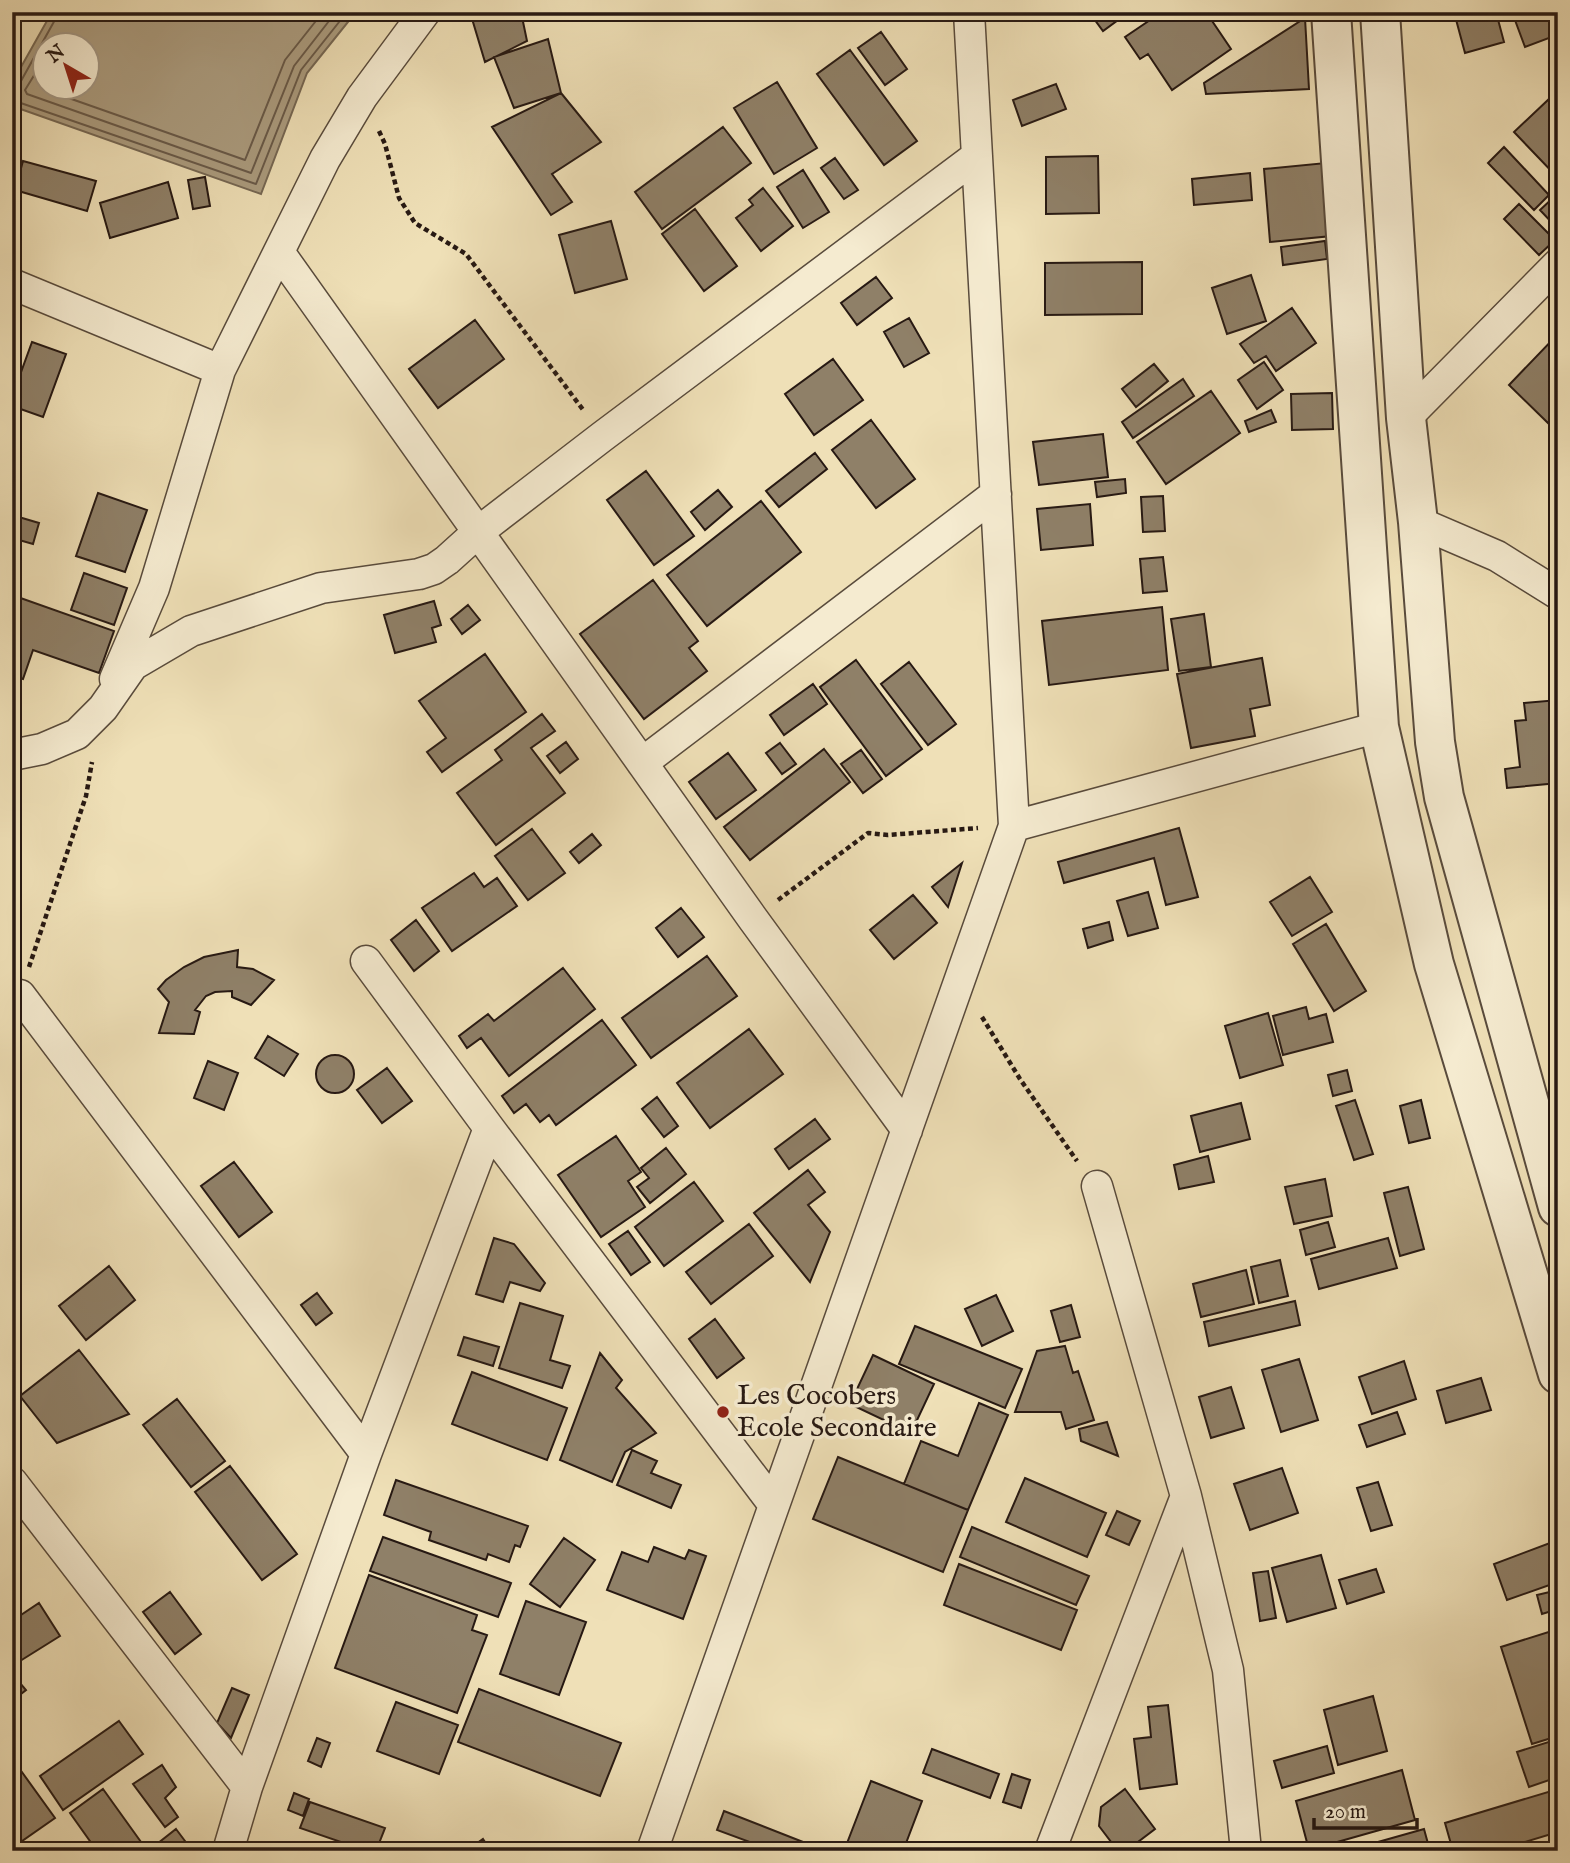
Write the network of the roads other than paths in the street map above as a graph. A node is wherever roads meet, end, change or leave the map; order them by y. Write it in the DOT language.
graph roads {
  1 [pos="425,12"];
  2 [pos="969,12"];
  3 [pos="1331,12"];
  4 [pos="1380,12"];
  5 [pos="977,156"];
  6 [pos="279,252"];
  7 [pos="1558,264"];
  8 [pos="12,284"];
  9 [pos="220,370"];
  10 [pos="1406,418"];
  11 [pos="996,494"];
  12 [pos="1418,522"];
  13 [pos="478,532"];
  14 [pos="1558,594"];
  15 [pos="103,708"];
  16 [pos="1379,727"];
  17 [pos="12,755"];
  18 [pos="642,763"];
  19 [pos="1014,826"];
  20 [pos="366,961"];
  21 [pos="16,1005"];
  22 [pos="489,1128"];
  23 [pos="907,1130"];
  24 [pos="1097,1186"];
  25 [pos="1558,1207"];
  26 [pos="1558,1374"];
  27 [pos="366,1454"];
  28 [pos="12,1482"];
  29 [pos="1186,1496"];
  30 [pos="774,1505"];
  31 [pos="247,1787"];
  32 [pos="228,1851"];
  33 [pos="652,1851"];
  34 [pos="1050,1851"];
  35 [pos="1246,1851"];
  1 -- 6 [label="street"];
  2 -- 5 [label="street"];
  3 -- 16 [label="street"];
  4 -- 10 [label="street"];
  5 -- 11 [label="street"];
  5 -- 13 [label="street"];
  6 -- 9 [label="street"];
  6 -- 13 [label="street"];
  7 -- 10 [label="street"];
  8 -- 9 [label="street"];
  9 -- 15 [label="street"];
  10 -- 12 [label="street"];
  11 -- 18 [label="street"];
  11 -- 19 [label="street"];
  12 -- 14 [label="street"];
  12 -- 25 [label="street"];
  13 -- 15 [label="street"];
  13 -- 18 [label="street"];
  15 -- 17 [label="street"];
  16 -- 19 [label="street"];
  16 -- 26 [label="street"];
  18 -- 23 [label="street"];
  19 -- 23 [label="street"];
  20 -- 22 [label="street"];
  21 -- 27 [label="street"];
  22 -- 27 [label="street"];
  22 -- 30 [label="street"];
  23 -- 30 [label="street"];
  24 -- 29 [label="street"];
  27 -- 31 [label="street"];
  28 -- 31 [label="street"];
  29 -- 34 [label="street"];
  29 -- 35 [label="street"];
  30 -- 33 [label="street"];
  31 -- 32 [label="street"];
}
